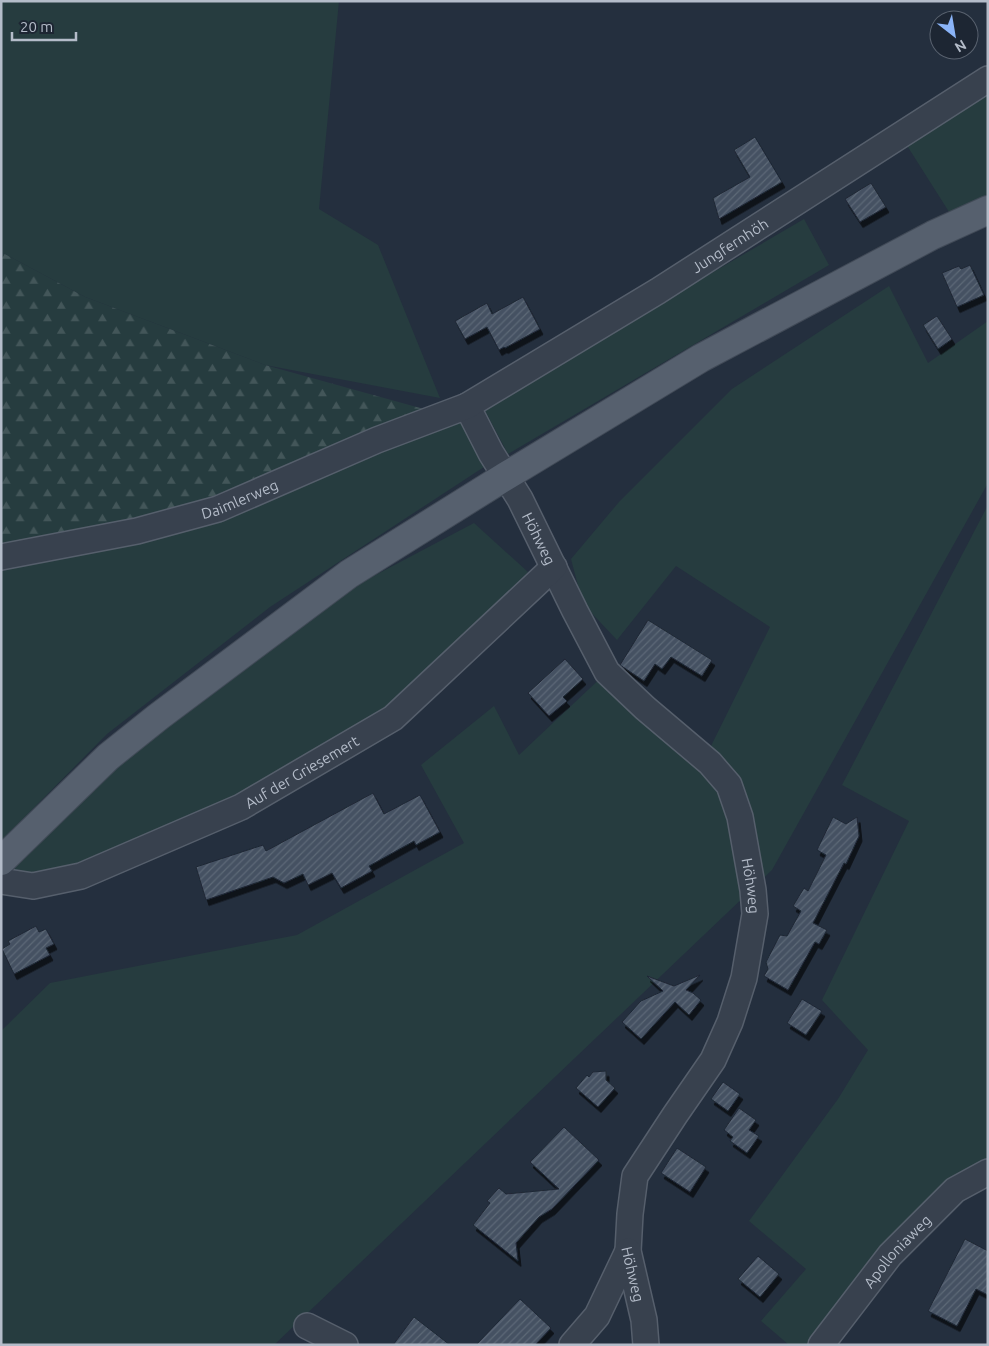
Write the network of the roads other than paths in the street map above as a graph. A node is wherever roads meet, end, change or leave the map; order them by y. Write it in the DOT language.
graph roads {
  1 [pos="988,79"];
  2 [pos="988,210"];
  3 [pos="467,406"];
  4 [pos="506,476"];
  5 [pos="1,557"];
  6 [pos="554,567"];
  7 [pos="1,861"];
  8 [pos="1,881"];
  9 [pos="988,1172"];
  10 [pos="628,1251"];
  11 [pos="308,1326"];
  12 [pos="345,1345"];
  13 [pos="572,1345"];
  14 [pos="646,1345"];
  15 [pos="821,1345"];
  1 -- 3 [label="street, Jungfernhöh"];
  2 -- 4 [label="main road"];
  3 -- 4 [label="street, Höhweg"];
  3 -- 5 [label="street, Daimlerweg"];
  4 -- 6 [label="street, Höhweg"];
  4 -- 7 [label="main road"];
  6 -- 8 [label="street, Auf der Griesemert"];
  6 -- 10 [label="street, Höhweg"];
  9 -- 15 [label="street, Apolloniaweg"];
  10 -- 13 [label="street"];
  10 -- 14 [label="street, Höhweg"];
  11 -- 12 [label="street"];
}
